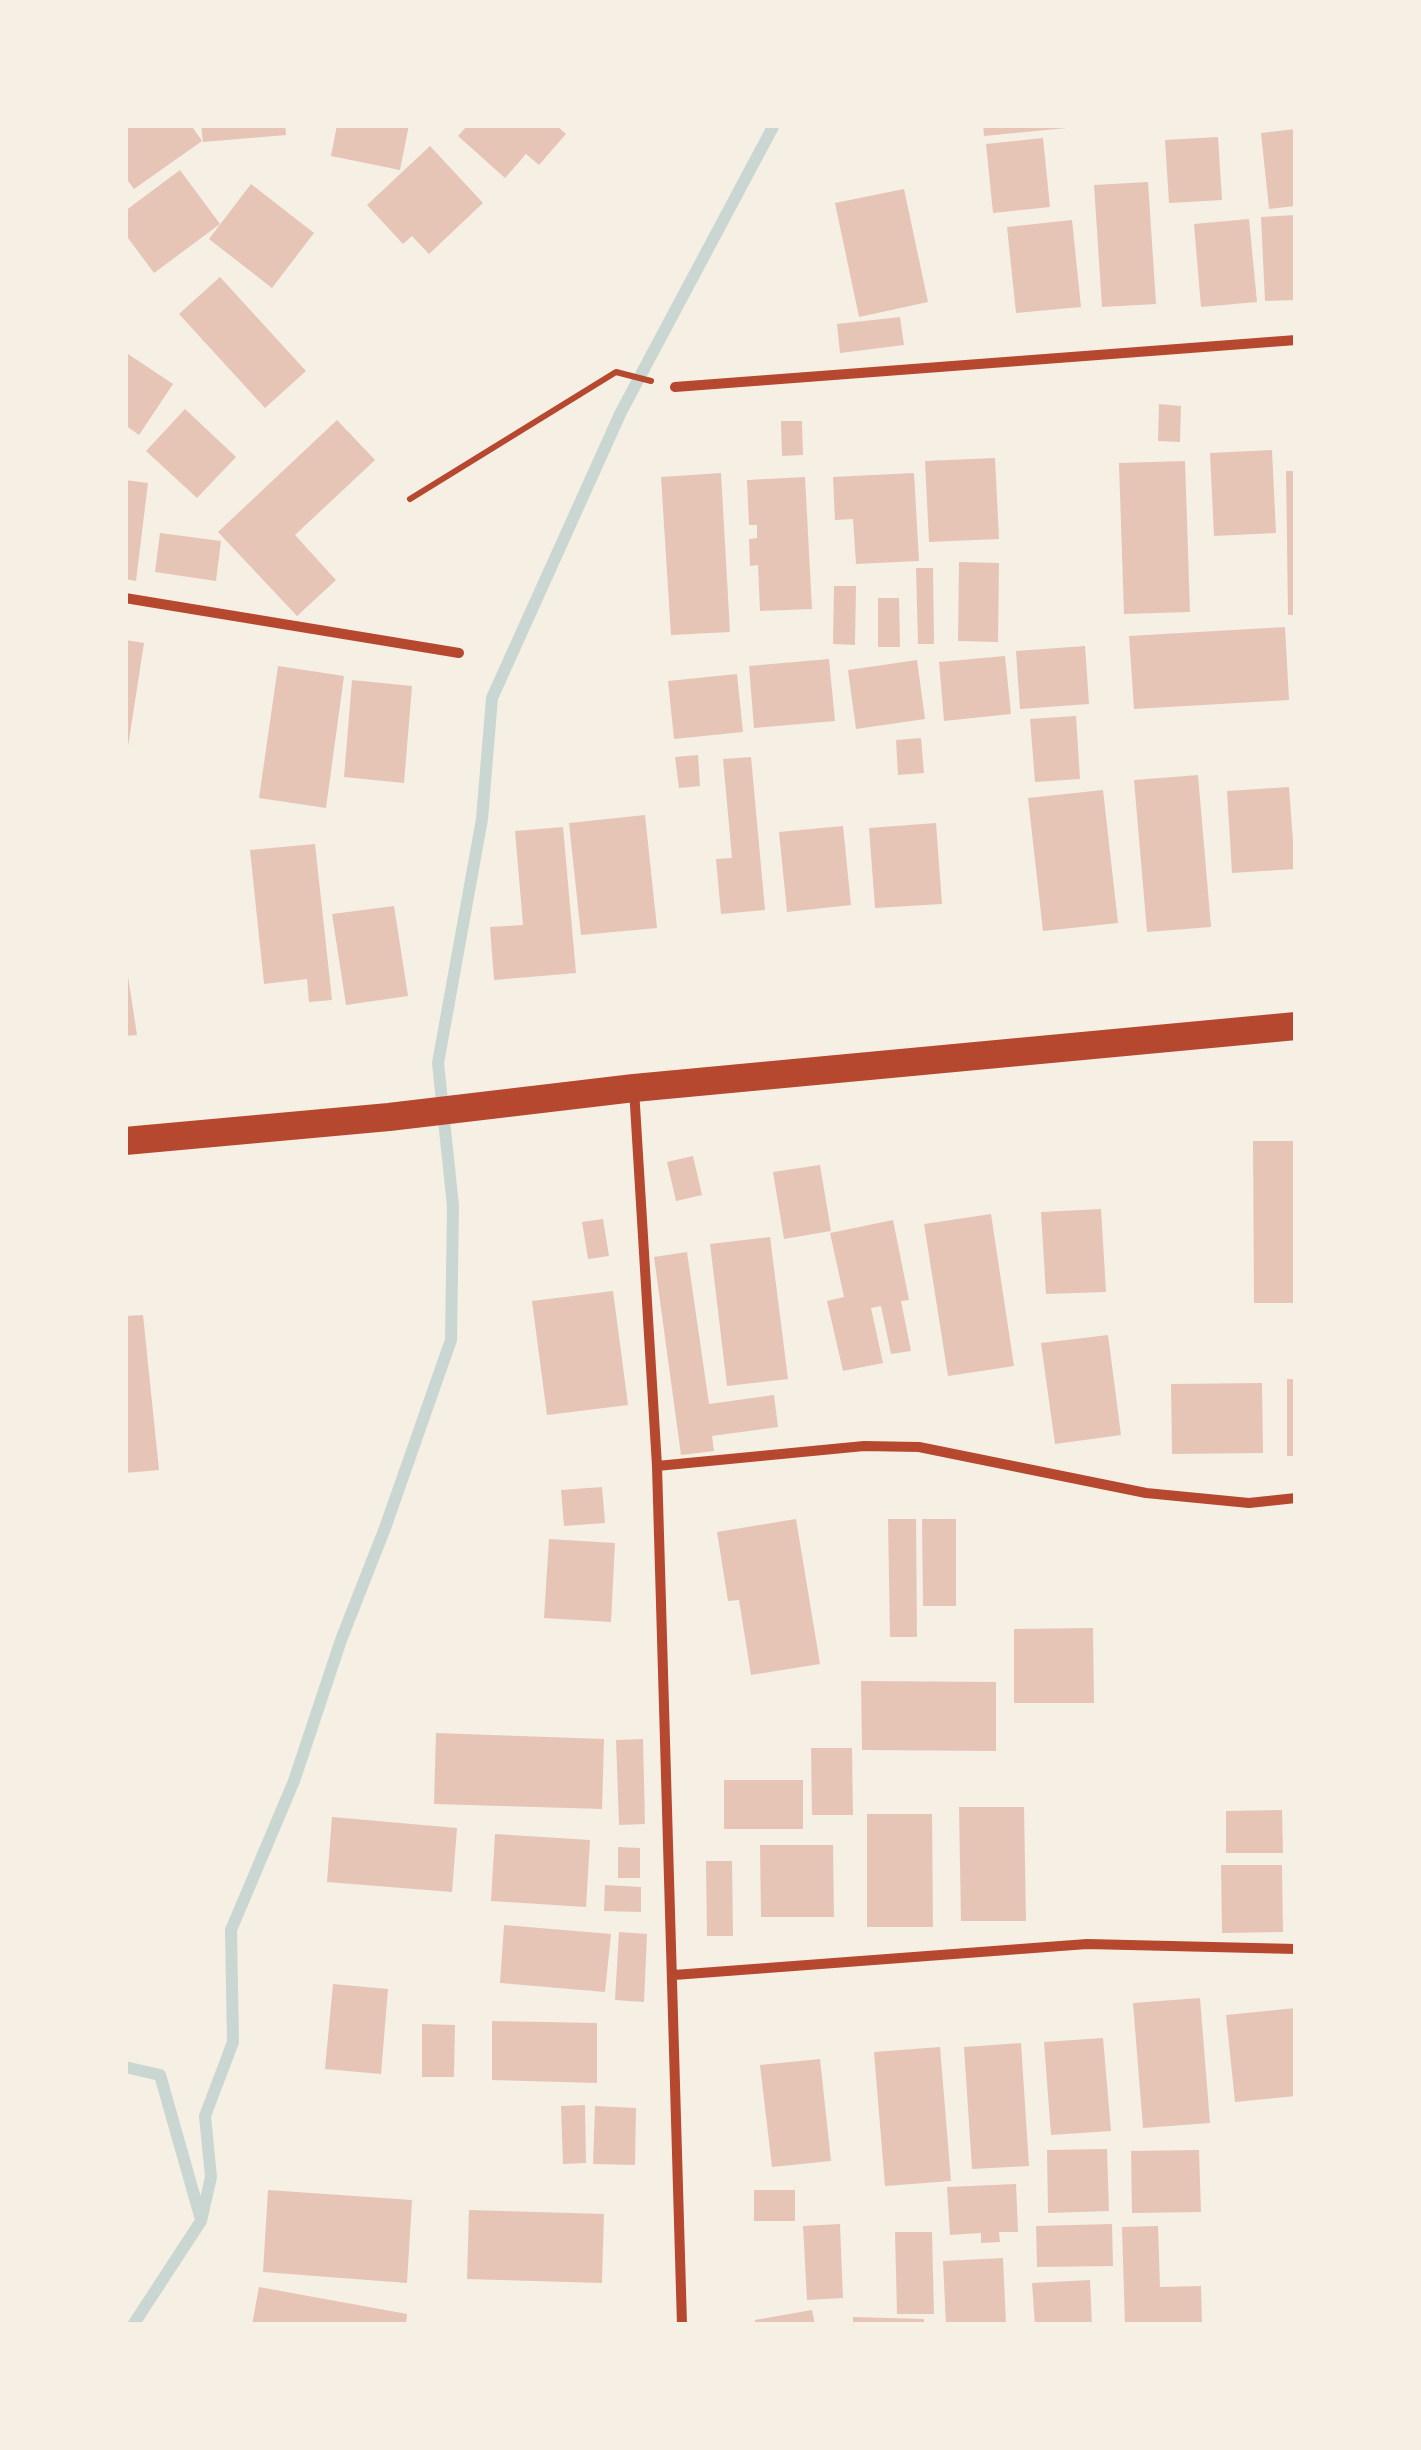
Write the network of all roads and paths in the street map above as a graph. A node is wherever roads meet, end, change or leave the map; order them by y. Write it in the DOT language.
graph roads {
  1 [pos="1296,340"];
  2 [pos="675,387"];
  3 [pos="410,499"];
  4 [pos="125,598"];
  5 [pos="459,653"];
  6 [pos="1296,1026"];
  7 [pos="634,1088"];
  8 [pos="125,1141"];
  9 [pos="657,1466"];
  10 [pos="1296,1498"];
  11 [pos="1296,1950"];
  12 [pos="674,1974"];
  13 [pos="682,2325"];
  1 -- 2 [label="street"];
  2 -- 3 [label="path"];
  4 -- 5 [label="street"];
  6 -- 7 [label="highway"];
  7 -- 8 [label="highway"];
  7 -- 9 [label="street"];
  9 -- 10 [label="street"];
  9 -- 12 [label="street"];
  11 -- 12 [label="street"];
  12 -- 13 [label="street"];
}
